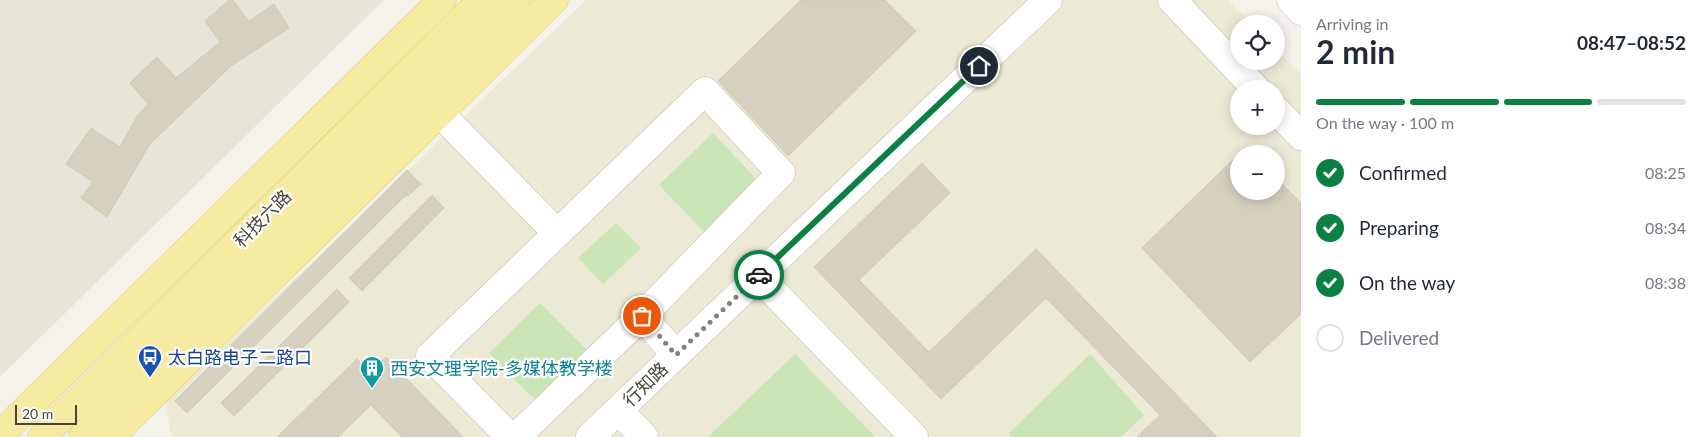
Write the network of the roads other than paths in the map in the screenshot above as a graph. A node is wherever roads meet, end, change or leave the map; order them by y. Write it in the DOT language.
graph roads {
  1 [pos="442,0"];
  2 [pos="482,0"];
  3 [pos="516,0"];
  4 [pos="554,0"];
  5 [pos="1048,0"];
  6 [pos="1172,0"];
  7 [pos="1291,0"];
  8 [pos="1301,11"];
  9 [pos="1248,80"];
  10 [pos="411,86"];
  11 [pos="439,113"];
  12 [pos="1285,119"];
  13 [pos="1301,136"];
  14 [pos="557,233"];
  15 [pos="758,276"];
  16 [pos="642,316"];
  17 [pos="676,355"];
  18 [pos="618,410"];
  19 [pos="0,435"];
  20 [pos="42,437"];
  21 [pos="84,437"];
  22 [pos="110,437"];
  23 [pos="510,437"];
  24 [pos="516,437"];
  25 [pos="590,437"];
  26 [pos="644,437"];
  27 [pos="914,437"];
  1 -- 19 [label="main road"];
  2 -- 10 [label="main road, 科技六路"];
  3 -- 10 [label="main road, 科技六路"];
  4 -- 11 [label="main road"];
  5 -- 15 [label="street, 行知路"];
  6 -- 9 [label="street"];
  7 -- 8 [label="street"];
  10 -- 11 [label="street"];
  10 -- 20 [label="main road, 科技六路"];
  10 -- 21 [label="main road, 科技六路"];
  11 -- 14 [label="street"];
  11 -- 22 [label="main road"];
  12 -- 13 [label="street"];
  14 -- 16 [label="street"];
  14 -- 23 [label="street"];
  15 -- 17 [label="street, 行知路"];
  15 -- 27 [label="street"];
  16 -- 17 [label="street"];
  16 -- 24 [label="street"];
  17 -- 18 [label="street, 行知路"];
  18 -- 25 [label="street, 行知路"];
  18 -- 26 [label="street"];
}
